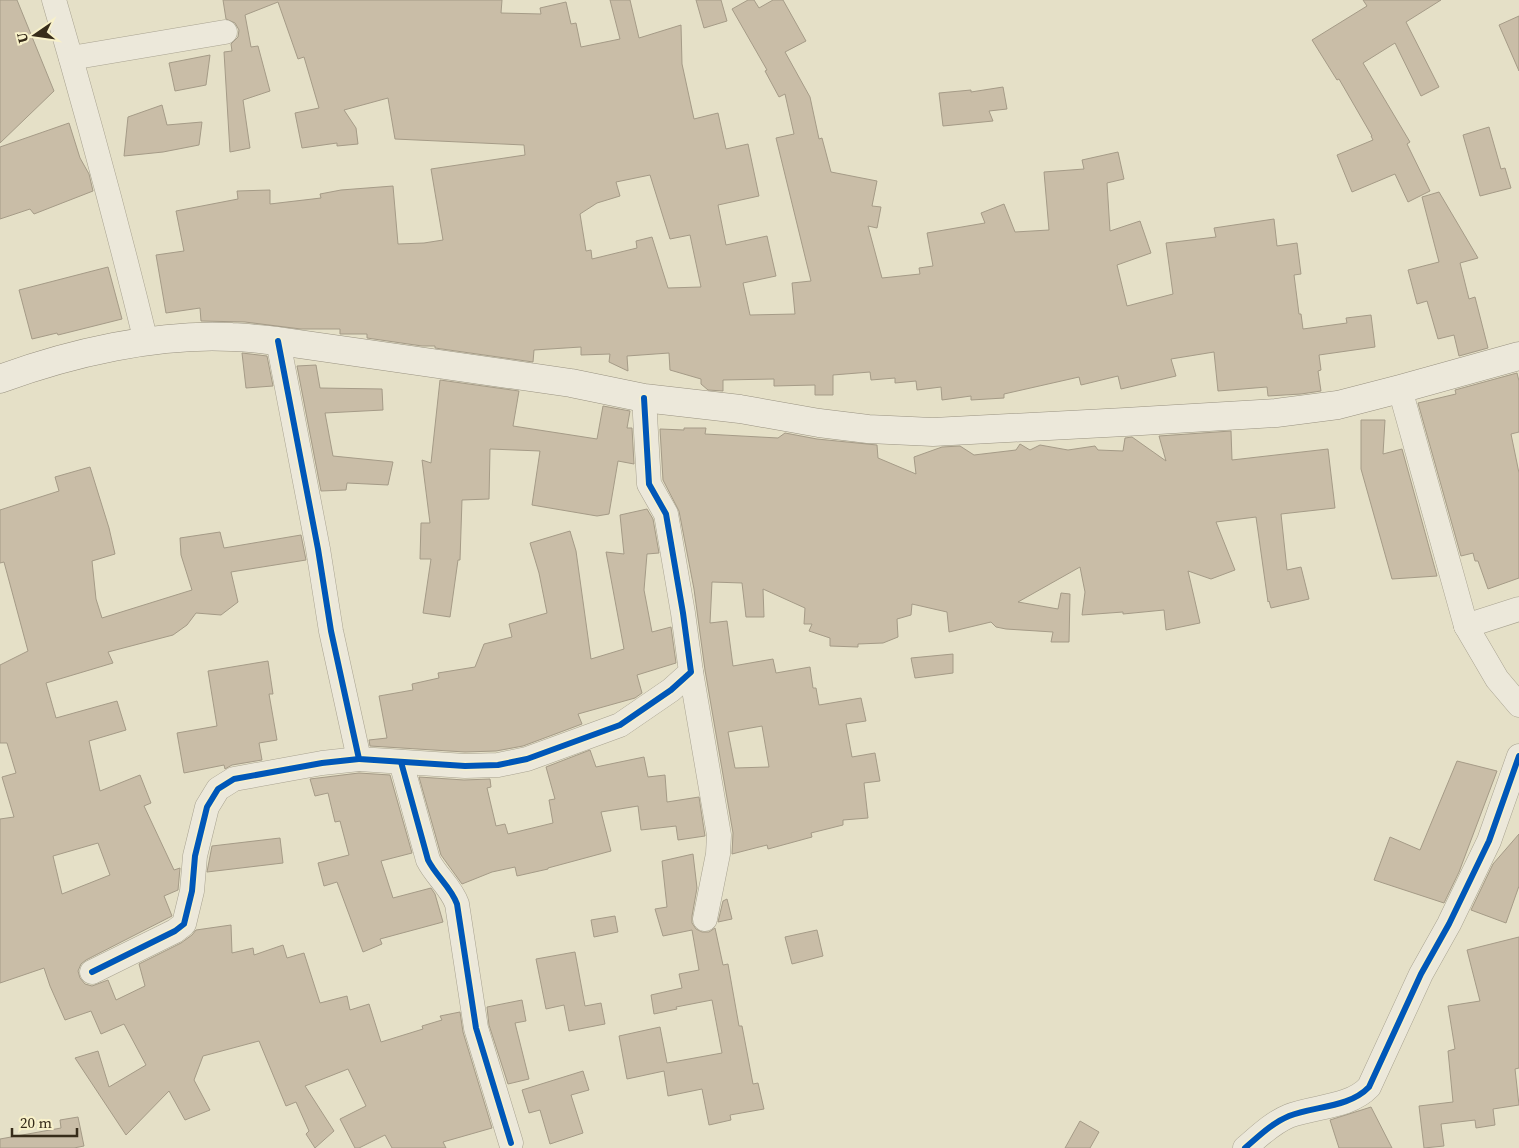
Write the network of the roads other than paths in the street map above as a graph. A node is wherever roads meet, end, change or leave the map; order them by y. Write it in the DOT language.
graph roads {
  1 [pos="54,0"];
  2 [pos="225,32"];
  3 [pos="71,58"];
  4 [pos="278,341"];
  5 [pos="146,342"];
  6 [pos="1519,356"];
  7 [pos="0,379"];
  8 [pos="1400,389"];
  9 [pos="644,398"];
  10 [pos="1519,609"];
  11 [pos="1466,626"];
  12 [pos="691,672"];
  13 [pos="1519,704"];
  14 [pos="1519,756"];
  15 [pos="359,759"];
  16 [pos="401,762"];
  17 [pos="705,919"];
  18 [pos="92,972"];
  19 [pos="511,1143"];
  20 [pos="1244,1148"];
  1 -- 3 [label="street"];
  2 -- 3 [label="street"];
  3 -- 5 [label="street"];
  4 -- 5 [label="main road"];
  4 -- 9 [label="main road"];
  4 -- 15 [label="street"];
  5 -- 7 [label="main road"];
  6 -- 8 [label="main road"];
  8 -- 9 [label="main road"];
  8 -- 11 [label="street"];
  9 -- 12 [label="street"];
  10 -- 11 [label="street"];
  11 -- 13 [label="street"];
  12 -- 16 [label="street"];
  12 -- 17 [label="street"];
  14 -- 20 [label="street"];
  15 -- 16 [label="street"];
  15 -- 18 [label="street"];
  16 -- 19 [label="street"];
}
